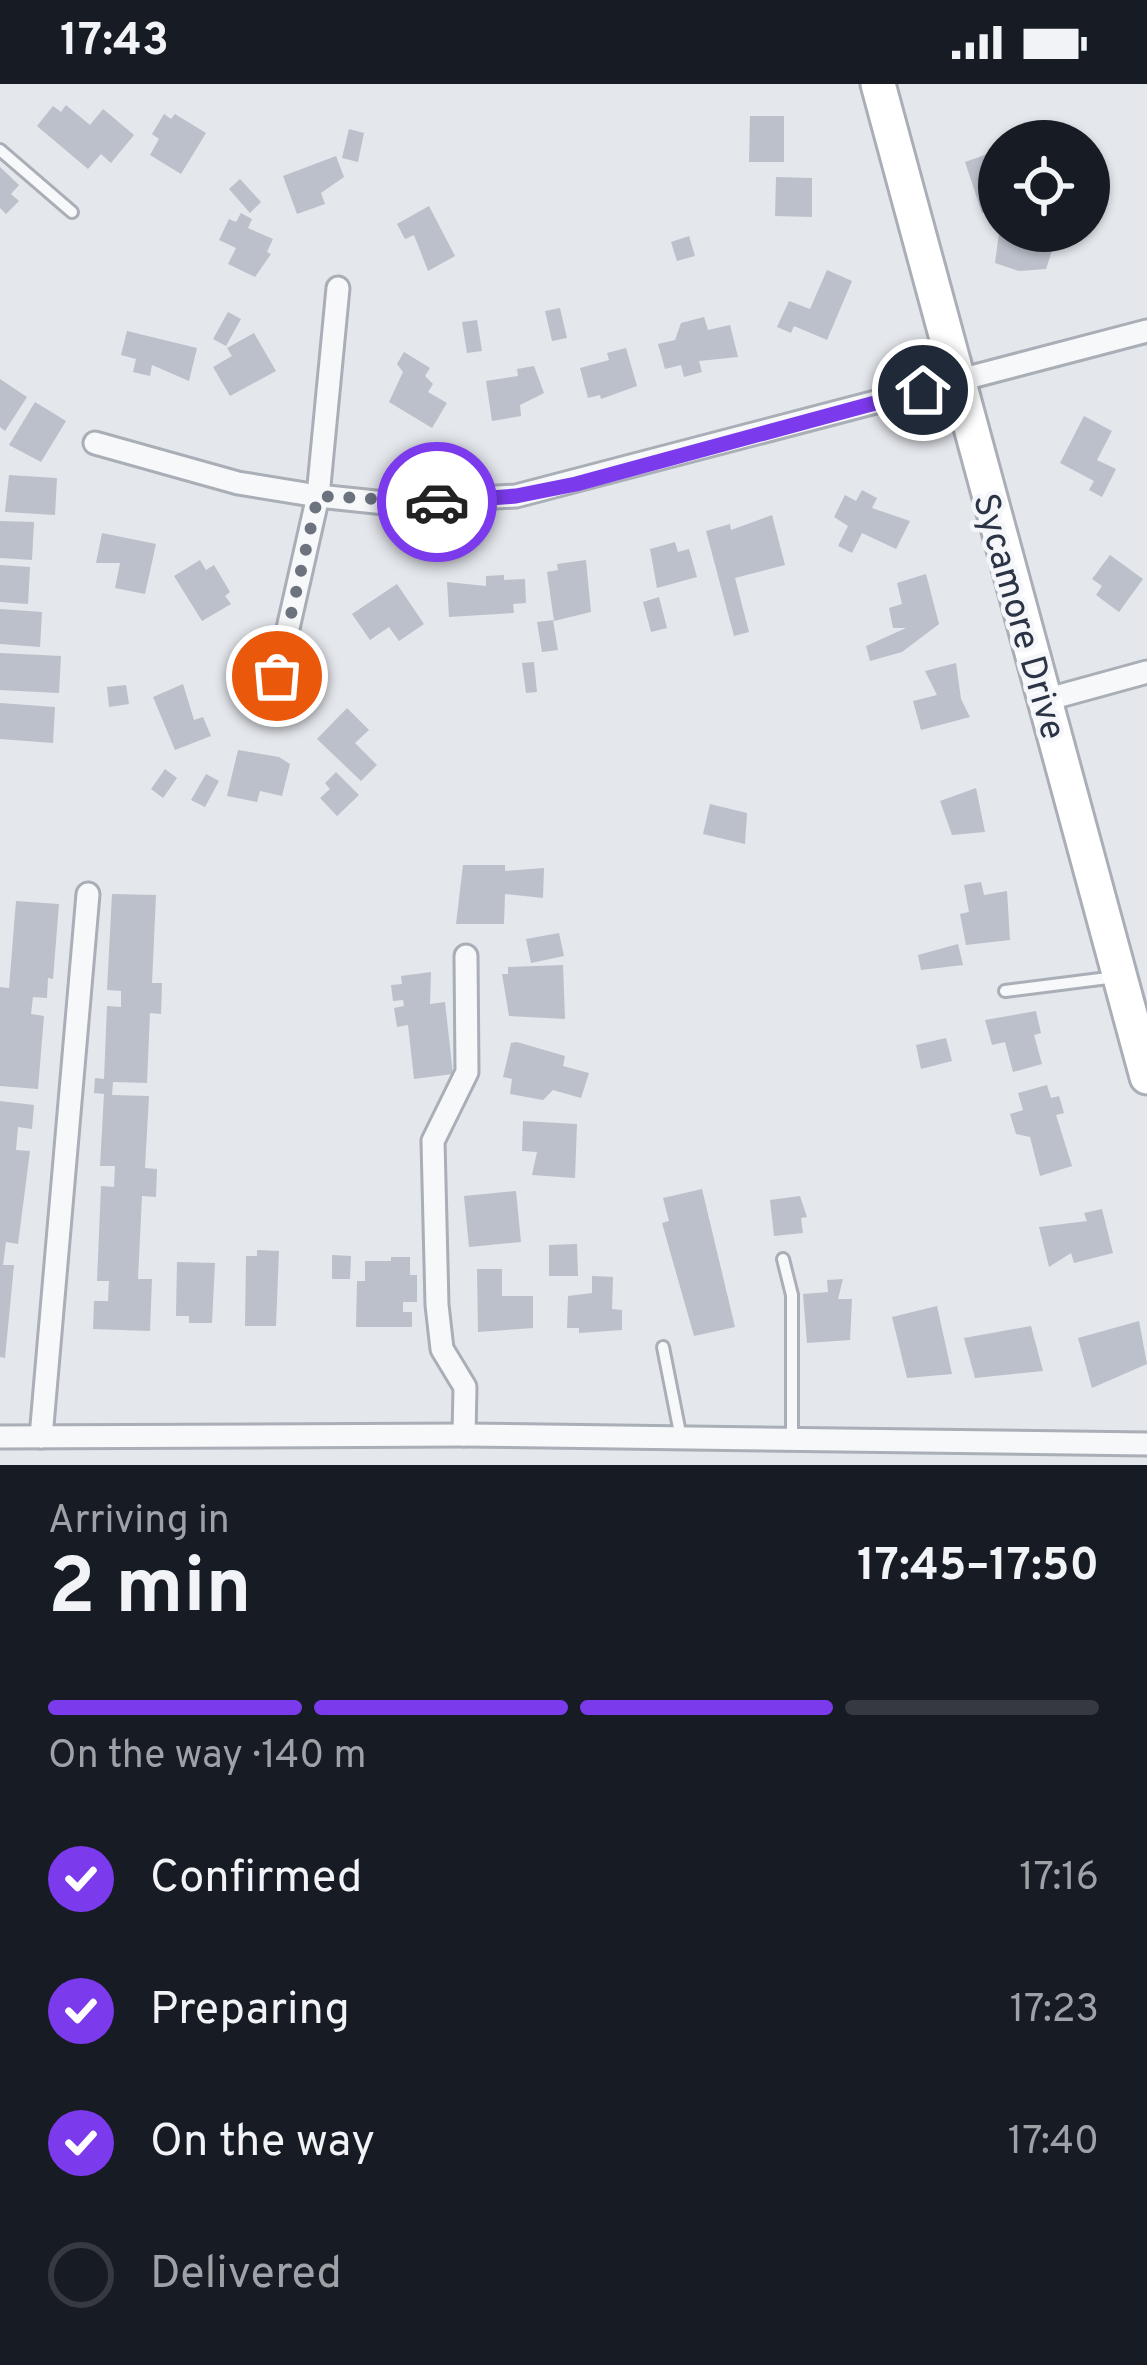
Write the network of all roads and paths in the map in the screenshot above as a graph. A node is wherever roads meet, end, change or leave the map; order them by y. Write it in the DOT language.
graph roads {
  1 [pos="878,84"];
  2 [pos="0,150"];
  3 [pos="72,212"];
  4 [pos="338,288"];
  5 [pos="1147,331"];
  6 [pos="955,380"];
  7 [pos="95,443"];
  8 [pos="318,496"];
  9 [pos="1147,672"];
  10 [pos="277,676"];
  11 [pos="1045,700"];
  12 [pos="88,895"];
  13 [pos="466,956"];
  14 [pos="1119,976"];
  15 [pos="1005,991"];
  16 [pos="1147,1077"];
  17 [pos="783,1259"];
  18 [pos="663,1347"];
  19 [pos="464,1435"];
  20 [pos="0,1437"];
  21 [pos="41,1437"];
  22 [pos="680,1438"];
  23 [pos="792,1440"];
  24 [pos="1147,1444"];
  1 -- 6 [label="street, Sycamore Drive"];
  2 -- 3 [label="lane"];
  4 -- 8 [label="street"];
  5 -- 6 [label="street"];
  6 -- 8 [label="street"];
  6 -- 11 [label="street, Sycamore Drive"];
  7 -- 8 [label="street"];
  8 -- 10 [label="street"];
  9 -- 11 [label="street"];
  11 -- 14 [label="street, Sycamore Drive"];
  12 -- 21 [label="street"];
  13 -- 19 [label="street"];
  14 -- 15 [label="lane"];
  14 -- 16 [label="street, Sycamore Drive"];
  17 -- 23 [label="lane"];
  18 -- 22 [label="lane"];
  19 -- 21 [label="street"];
  19 -- 22 [label="street"];
  20 -- 21 [label="street"];
  22 -- 23 [label="street"];
  23 -- 24 [label="street"];
}
